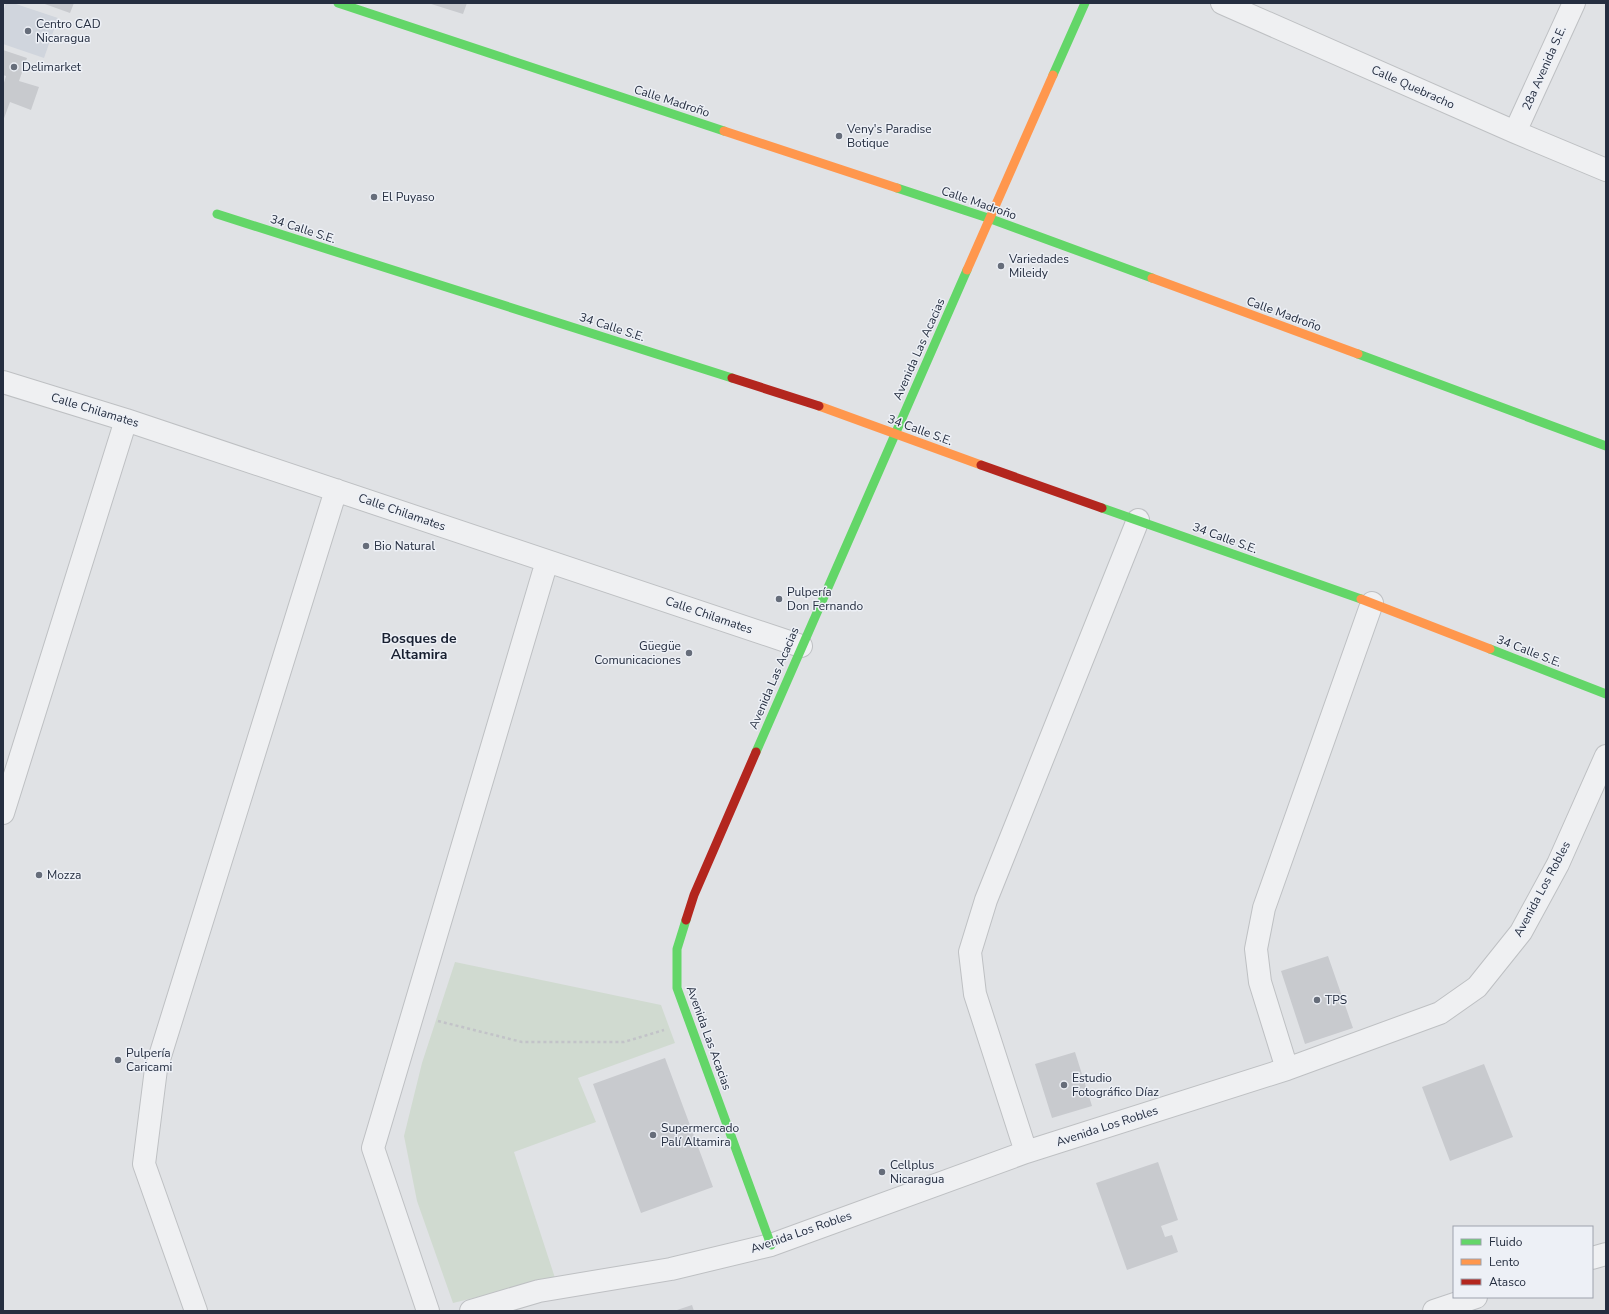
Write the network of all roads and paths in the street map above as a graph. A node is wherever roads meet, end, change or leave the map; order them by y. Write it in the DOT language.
graph roads {
  1 [pos="338,3"];
  2 [pos="1085,3"];
  3 [pos="1222,3"];
  4 [pos="1574,3"];
  5 [pos="1515,132"];
  6 [pos="1606,170"];
  7 [pos="216,214"];
  8 [pos="991,219"];
  9 [pos="3,382"];
  10 [pos="126,420"];
  11 [pos="894,434"];
  12 [pos="1606,446"];
  13 [pos="336,490"];
  14 [pos="1138,520"];
  15 [pos="547,561"];
  16 [pos="1372,603"];
  17 [pos="800,646"];
  18 [pos="1606,694"];
  19 [pos="1606,756"];
  20 [pos="3,813"];
  21 [pos="412,1014"];
  22 [pos="690,1022"];
  23 [pos="1287,1070"];
  24 [pos="1026,1152"];
  25 [pos="771,1245"];
  26 [pos="1606,1254"];
  27 [pos="1593,1258"];
  28 [pos="1473,1298"];
  29 [pos="196,1311"];
  30 [pos="428,1311"];
  31 [pos="471,1311"];
  32 [pos="1434,1311"];
  1 -- 8 [label="street, Calle Madroño"];
  2 -- 8 [label="street, Avenida Las Acacias"];
  3 -- 5 [label="street, Calle Quebracho"];
  4 -- 5 [label="street, 28a Avenida S.E."];
  5 -- 6 [label="street, Calle Quebracho"];
  7 -- 11 [label="street, 34 Calle S.E."];
  8 -- 11 [label="street, Avenida Las Acacias"];
  8 -- 12 [label="street, Calle Madroño"];
  9 -- 10 [label="street, Calle Chilamates"];
  10 -- 13 [label="street, Calle Chilamates"];
  10 -- 20 [label="street"];
  11 -- 14 [label="street, 34 Calle S.E."];
  11 -- 17 [label="street, Avenida Las Acacias"];
  13 -- 15 [label="street, Calle Chilamates"];
  13 -- 29 [label="street"];
  14 -- 16 [label="street, 34 Calle S.E."];
  14 -- 24 [label="street"];
  15 -- 17 [label="street, Calle Chilamates"];
  15 -- 21 [label="street"];
  16 -- 18 [label="street, 34 Calle S.E."];
  16 -- 23 [label="street"];
  17 -- 22 [label="street, Avenida Las Acacias"];
  19 -- 23 [label="street, Avenida Los Robles"];
  21 -- 22 [label="path"];
  21 -- 30 [label="street"];
  22 -- 25 [label="street, Avenida Las Acacias"];
  23 -- 24 [label="street, Avenida Los Robles"];
  24 -- 25 [label="street, Avenida Los Robles"];
  25 -- 31 [label="street, Avenida Los Robles"];
  26 -- 27 [label="street"];
  28 -- 32 [label="street"];
}
